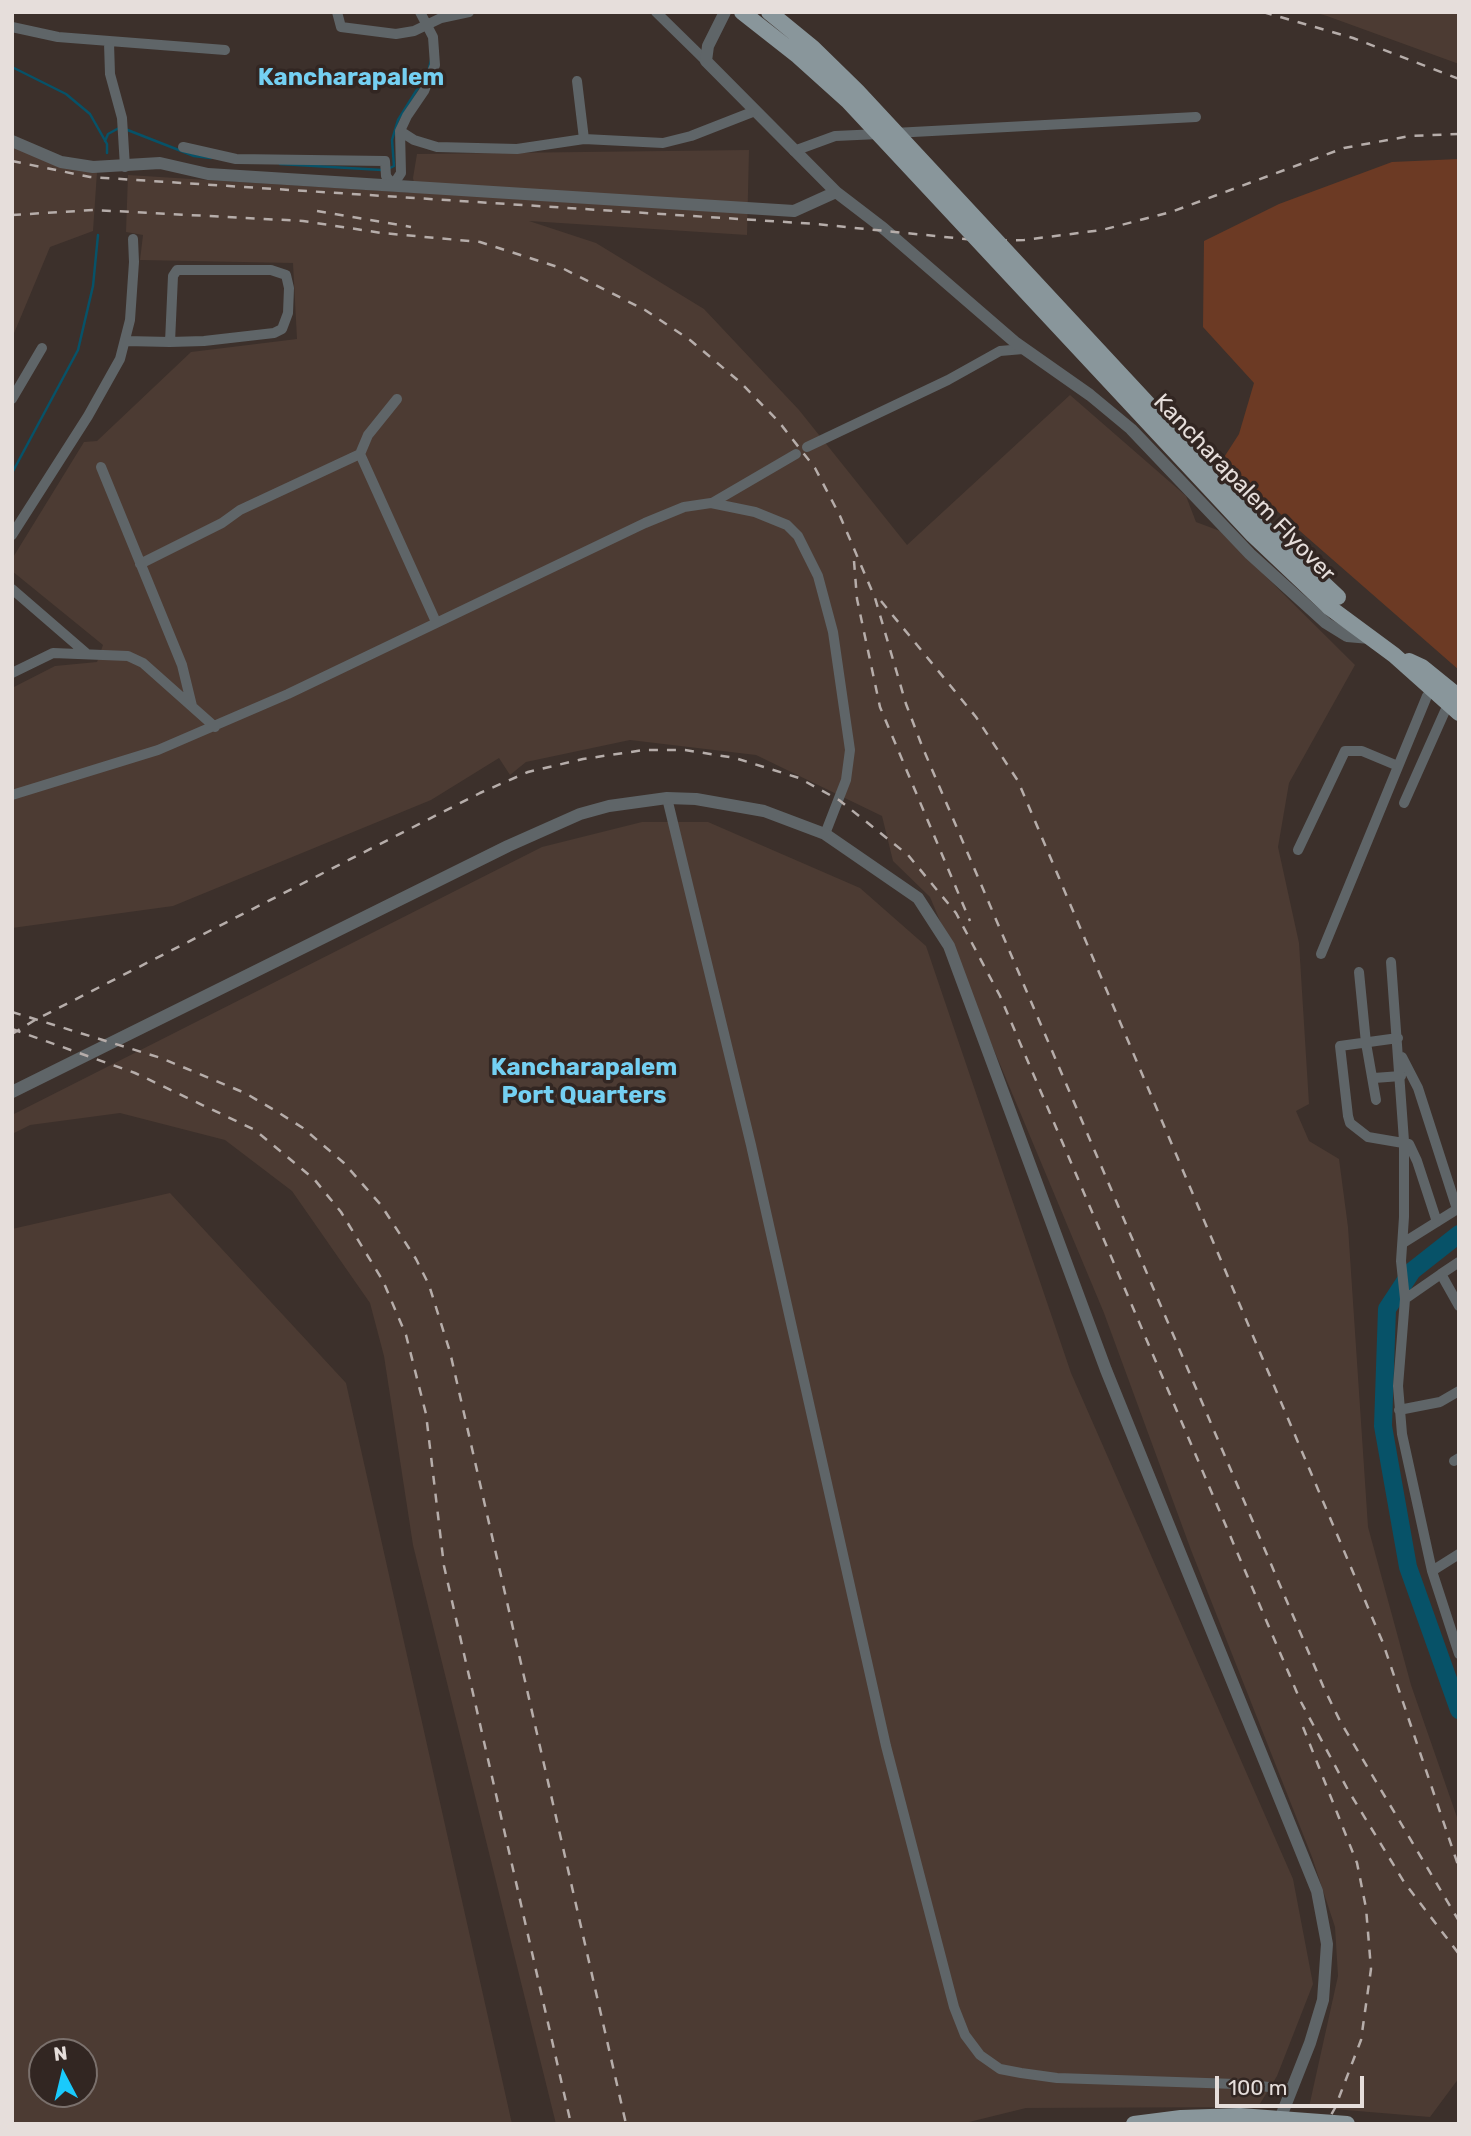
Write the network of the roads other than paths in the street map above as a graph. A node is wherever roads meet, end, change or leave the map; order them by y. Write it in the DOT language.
graph roads {
  1 [pos="337,12"];
  2 [pos="420,12"];
  3 [pos="469,12"];
  4 [pos="656,12"];
  5 [pos="725,12"];
  6 [pos="743,12"];
  7 [pos="769,12"];
  8 [pos="426,25"];
  9 [pos="12,27"];
  10 [pos="109,43"];
  11 [pos="225,50"];
  12 [pos="706,61"];
  13 [pos="577,80"];
  14 [pos="755,111"];
  15 [pos="1196,117"];
  16 [pos="400,131"];
  17 [pos="584,139"];
  18 [pos="12,141"];
  19 [pos="183,147"];
  20 [pos="794,151"];
  21 [pos="118,167"];
  22 [pos="390,181"];
  23 [pos="836,192"];
  24 [pos="133,239"];
  25 [pos="1005,334"];
  26 [pos="125,341"];
  27 [pos="170,342"];
  28 [pos="42,348"];
  29 [pos="1023,349"];
  30 [pos="1000,351"];
  31 [pos="12,399"];
  32 [pos="397,399"];
  33 [pos="807,447"];
  34 [pos="360,454"];
  35 [pos="796,454"];
  36 [pos="101,467"];
  37 [pos="711,503"];
  38 [pos="12,535"];
  39 [pos="141,564"];
  40 [pos="12,589"];
  41 [pos="1334,602"];
  42 [pos="436,622"];
  43 [pos="1373,638"];
  44 [pos="86,653"];
  45 [pos="1394,655"];
  46 [pos="12,673"];
  47 [pos="1427,696"];
  48 [pos="1459,697"];
  49 [pos="192,706"];
  50 [pos="1452,712"];
  51 [pos="1459,724"];
  52 [pos="215,727"];
  53 [pos="1403,755"];
  54 [pos="1421,763"];
  55 [pos="1398,766"];
  56 [pos="12,795"];
  57 [pos="667,798"];
  58 [pos="1404,803"];
  59 [pos="825,834"];
  60 [pos="1298,850"];
  61 [pos="1321,954"];
  62 [pos="1391,962"];
  63 [pos="1359,972"];
  64 [pos="1398,1038"];
  65 [pos="1366,1043"];
  66 [pos="1400,1054"];
  67 [pos="1401,1076"];
  68 [pos="1374,1078"];
  69 [pos="12,1092"];
  70 [pos="1376,1100"];
  71 [pos="1404,1141"];
  72 [pos="1458,1209"];
  73 [pos="1437,1222"];
  74 [pos="1404,1243"];
  75 [pos="1459,1262"];
  76 [pos="1441,1274"];
  77 [pos="1404,1295"];
  78 [pos="1459,1306"];
  79 [pos="1459,1391"];
  80 [pos="1399,1410"];
  81 [pos="1459,1554"];
  82 [pos="1432,1571"];
  83 [pos="1459,1654"];
  84 [pos="1292,2089"];
  85 [pos="1134,2124"];
  86 [pos="1278,2124"];
  87 [pos="1347,2124"];
  1 -- 8 [label="street"];
  2 -- 8 [label="street"];
  3 -- 8 [label="street"];
  4 -- 12 [label="street"];
  5 -- 12 [label="street"];
  6 -- 41 [label="main road, Kancharapalem Flyover, bridge"];
  7 -- 41 [label="main road, Kancharapalem Flyover, bridge"];
  8 -- 16 [label="street"];
  9 -- 10 [label="street"];
  10 -- 11 [label="street"];
  10 -- 21 [label="street"];
  12 -- 14 [label="street"];
  13 -- 17 [label="street"];
  14 -- 17 [label="street"];
  14 -- 20 [label="street"];
  15 -- 20 [label="street"];
  16 -- 17 [label="street"];
  16 -- 22 [label="street"];
  18 -- 21 [label="street"];
  19 -- 22 [label="street"];
  20 -- 23 [label="street"];
  21 -- 22 [label="street"];
  22 -- 23 [label="street"];
  23 -- 25 [label="street"];
  24 -- 26 [label="street"];
  25 -- 29 [label="street"];
  25 -- 30 [label="street"];
  26 -- 27 [label="street"];
  26 -- 38 [label="street"];
  27 -- 27 [label="street"];
  28 -- 31 [label="street"];
  29 -- 30 [label="street"];
  29 -- 43 [label="street"];
  30 -- 33 [label="street"];
  32 -- 34 [label="street"];
  34 -- 39 [label="street"];
  34 -- 42 [label="street"];
  35 -- 37 [label="street"];
  36 -- 39 [label="street"];
  37 -- 42 [label="street"];
  37 -- 59 [label="street"];
  39 -- 49 [label="street"];
  40 -- 44 [label="street"];
  41 -- 43 [label="main road, Kancharapalem Flyover"];
  42 -- 52 [label="street"];
  43 -- 45 [label="main road, Kancharapalem Flyover"];
  44 -- 46 [label="street"];
  44 -- 49 [label="street"];
  45 -- 47 [label="main road"];
  45 -- 48 [label="main road"];
  45 -- 50 [label="main road"];
  47 -- 50 [label="main road"];
  47 -- 53 [label="street"];
  49 -- 52 [label="street"];
  50 -- 51 [label="main road"];
  50 -- 54 [label="street"];
  52 -- 56 [label="street"];
  53 -- 54 [label="street"];
  53 -- 55 [label="street"];
  54 -- 58 [label="street"];
  55 -- 60 [label="street"];
  55 -- 61 [label="street"];
  57 -- 59 [label="street"];
  57 -- 69 [label="street"];
  57 -- 84 [label="street"];
  59 -- 84 [label="street"];
  62 -- 64 [label="street"];
  63 -- 65 [label="street"];
  64 -- 65 [label="street"];
  64 -- 66 [label="street"];
  65 -- 68 [label="street"];
  65 -- 71 [label="street"];
  66 -- 67 [label="street"];
  66 -- 72 [label="street"];
  67 -- 68 [label="street"];
  67 -- 71 [label="street"];
  68 -- 70 [label="street"];
  71 -- 73 [label="street"];
  71 -- 74 [label="street"];
  72 -- 73 [label="street"];
  73 -- 74 [label="street"];
  74 -- 77 [label="street"];
  75 -- 76 [label="street"];
  76 -- 77 [label="street"];
  76 -- 78 [label="street"];
  77 -- 80 [label="street"];
  79 -- 80 [label="street"];
  80 -- 82 [label="street"];
  81 -- 82 [label="street"];
  82 -- 83 [label="street"];
  84 -- 86 [label="street"];
  85 -- 87 [label="main road, bridge"];
}
